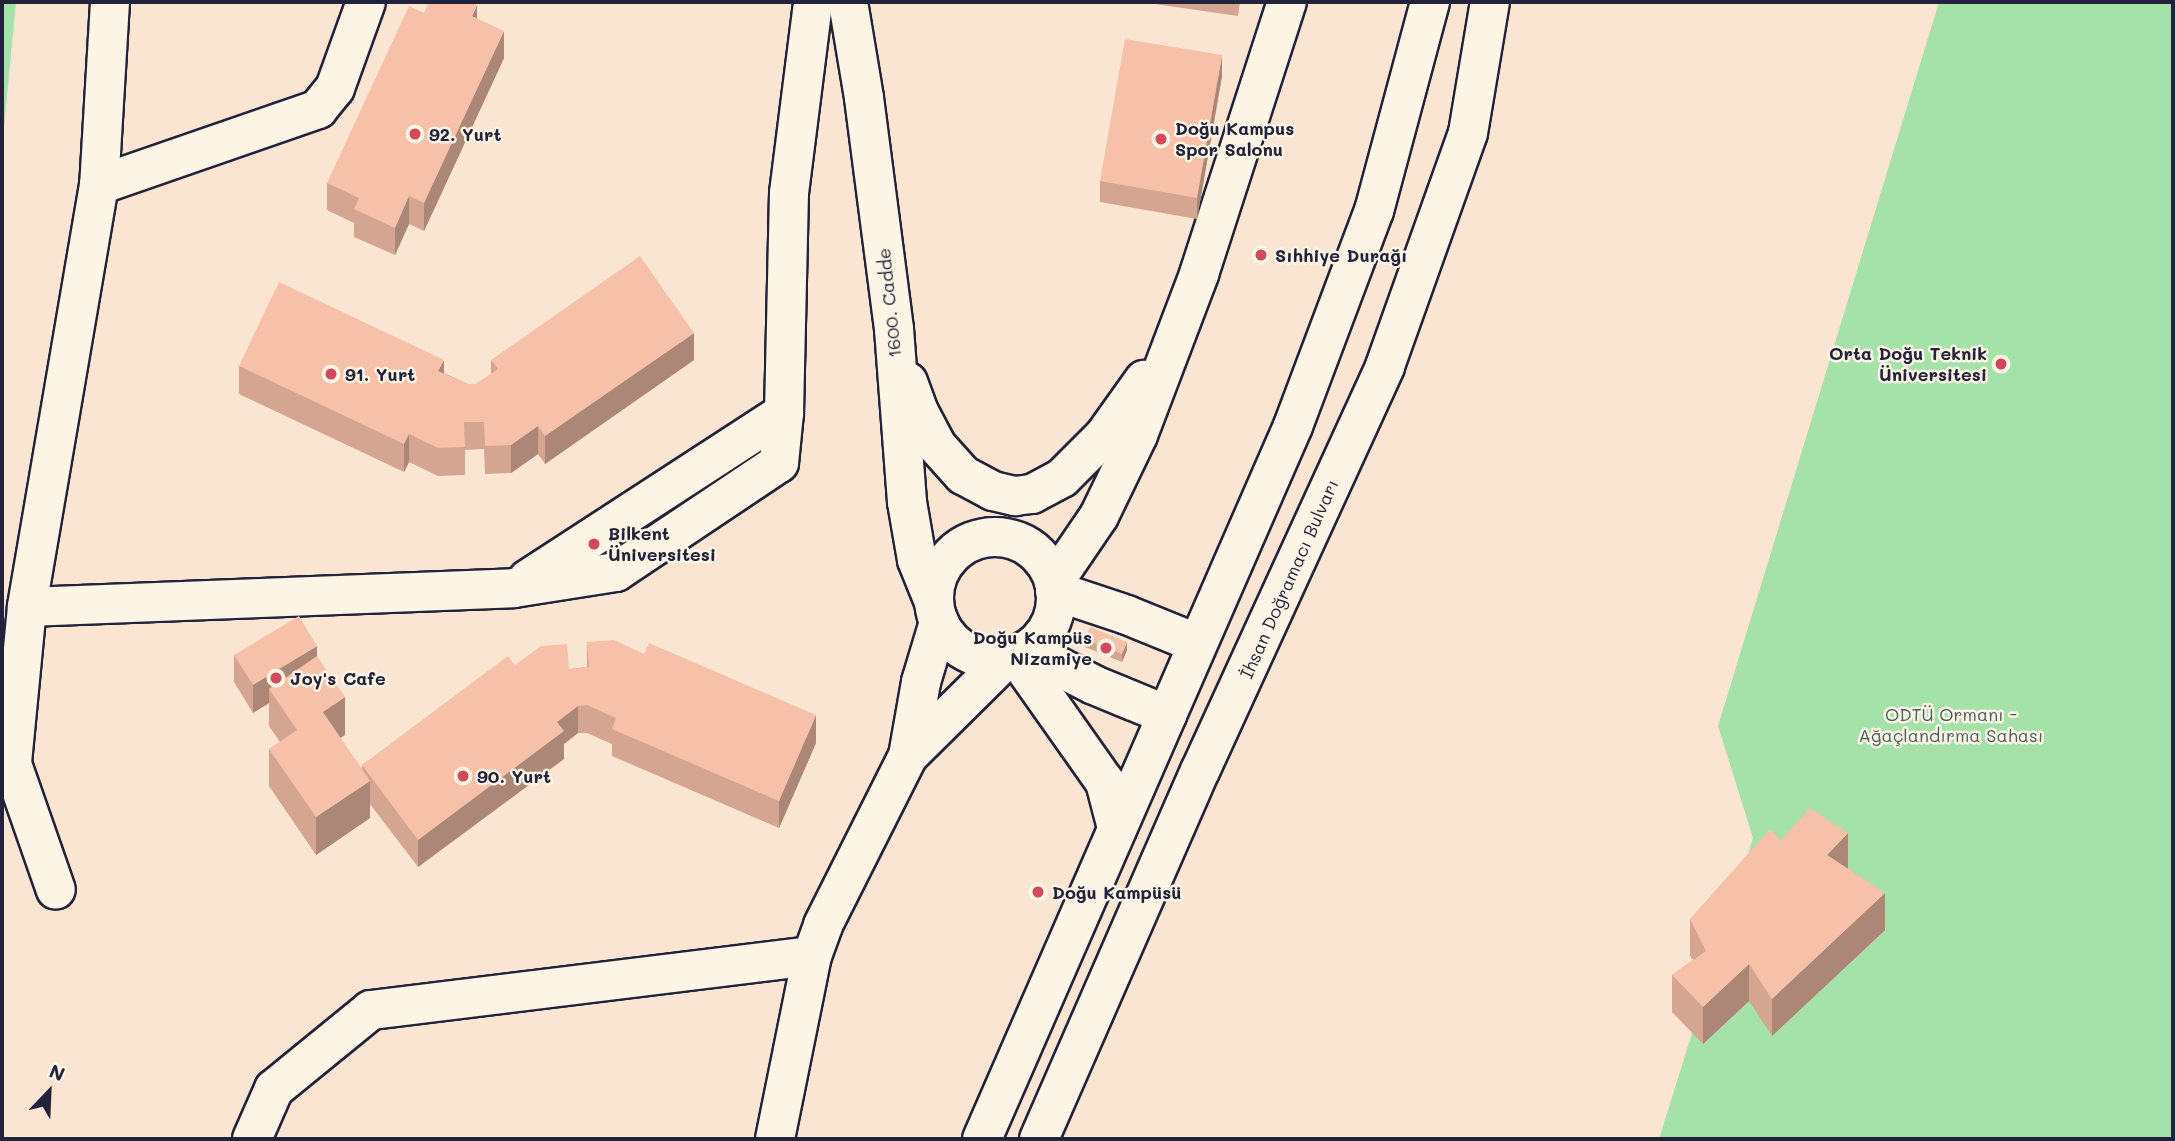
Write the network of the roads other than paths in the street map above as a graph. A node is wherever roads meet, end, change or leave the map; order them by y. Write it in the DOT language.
graph roads {
  1 [pos="110,2"];
  2 [pos="366,2"];
  3 [pos="814,2"];
  4 [pos="848,2"];
  5 [pos="1287,2"];
  6 [pos="1430,2"];
  7 [pos="1490,2"];
  8 [pos="802,98"];
  9 [pos="864,98"];
  10 [pos="99,184"];
  11 [pos="894,329"];
  12 [pos="1177,335"];
  13 [pos="1054,586"];
  14 [pos="27,607"];
  15 [pos="936,612"];
  16 [pos="1196,643"];
  17 [pos="1016,655"];
  18 [pos="1251,665"];
  19 [pos="1167,715"];
  20 [pos="1217,740"];
  21 [pos="908,756"];
  22 [pos="1117,828"];
  23 [pos="56,890"];
  24 [pos="812,956"];
  25 [pos="252,1139"];
  26 [pos="775,1139"];
  27 [pos="982,1139"];
  28 [pos="1040,1139"];
  1 -- 10 [label="street"];
  2 -- 10 [label="street"];
  3 -- 8 [label="street"];
  4 -- 9 [label="street, 1600. Cadde"];
  5 -- 12 [label="street"];
  6 -- 16 [label="street"];
  7 -- 18 [label="street, İhsan Doğramacı Bulvarı"];
  8 -- 9 [label="street"];
  8 -- 14 [label="street"];
  9 -- 11 [label="street, 1600. Cadde"];
  10 -- 14 [label="street"];
  11 -- 12 [label="street"];
  11 -- 15 [label="street, 1600. Cadde"];
  12 -- 13 [label="street"];
  13 -- 15 [label="street"];
  13 -- 16 [label="street"];
  13 -- 17 [label="street"];
  14 -- 23 [label="street"];
  15 -- 17 [label="street, 1600. Cadde"];
  15 -- 21 [label="street"];
  16 -- 18 [label="street"];
  16 -- 19 [label="street"];
  17 -- 19 [label="street, 1600. Cadde"];
  17 -- 21 [label="street"];
  17 -- 22 [label="street"];
  18 -- 20 [label="street, İhsan Doğramacı Bulvarı"];
  19 -- 20 [label="street, 1600. Cadde"];
  19 -- 22 [label="street"];
  20 -- 28 [label="street, İhsan Doğramacı Bulvarı"];
  21 -- 24 [label="street"];
  22 -- 27 [label="street"];
  24 -- 25 [label="street"];
  24 -- 26 [label="street"];
}
